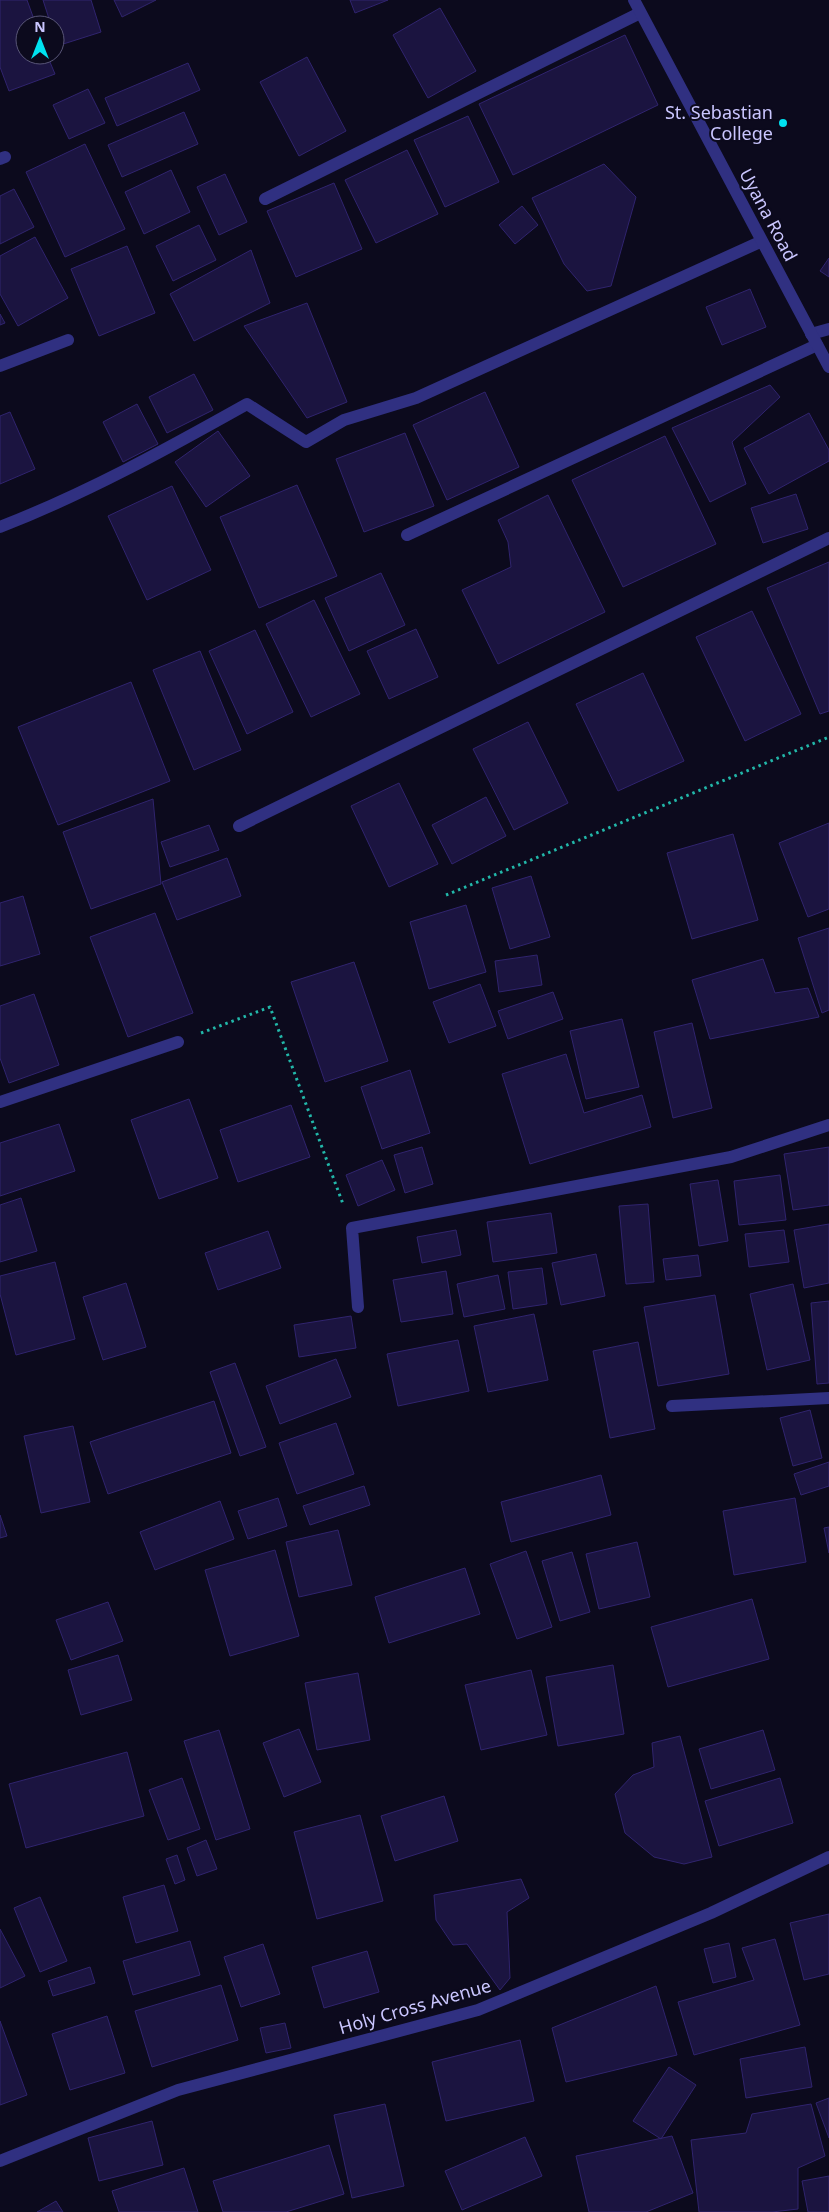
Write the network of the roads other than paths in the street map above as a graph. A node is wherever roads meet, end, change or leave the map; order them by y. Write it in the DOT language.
graph roads {
  1 [pos="634,0"];
  2 [pos="640,12"];
  3 [pos="265,199"];
  4 [pos="763,244"];
  5 [pos="829,329"];
  6 [pos="68,340"];
  7 [pos="814,340"];
  8 [pos="0,366"];
  9 [pos="829,366"];
  10 [pos="0,528"];
  11 [pos="406,535"];
  12 [pos="829,538"];
  13 [pos="239,826"];
  14 [pos="178,1042"];
  15 [pos="0,1102"];
  16 [pos="829,1126"];
  17 [pos="358,1307"];
  18 [pos="829,1398"];
  19 [pos="672,1406"];
  20 [pos="829,1857"];
  21 [pos="0,2161"];
  1 -- 2 [label="street, Uyana Road"];
  2 -- 3 [label="street"];
  2 -- 4 [label="street, Uyana Road"];
  4 -- 7 [label="street, Uyana Road"];
  4 -- 10 [label="street"];
  5 -- 7 [label="street"];
  6 -- 8 [label="street"];
  7 -- 9 [label="street, Uyana Road"];
  7 -- 11 [label="street"];
  12 -- 13 [label="street"];
  14 -- 15 [label="street"];
  16 -- 17 [label="street"];
  18 -- 19 [label="street"];
  20 -- 21 [label="street, Holy Cross Avenue"];
}
